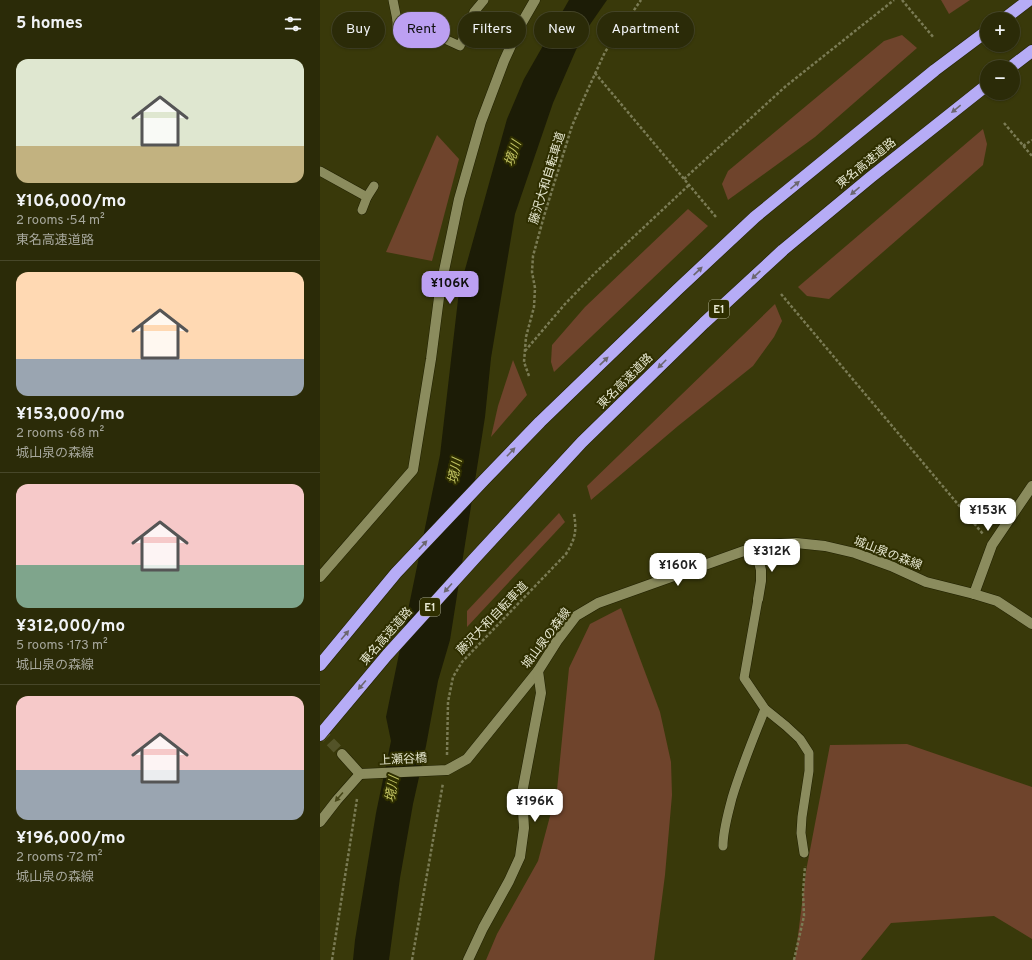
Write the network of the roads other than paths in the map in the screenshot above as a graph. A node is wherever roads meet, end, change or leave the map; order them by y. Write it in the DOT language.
graph roads {
  1 [pos="393,0"];
  2 [pos="484,0"];
  3 [pos="535,0"];
  4 [pos="1029,0"];
  5 [pos="395,12"];
  6 [pos="1013,12"];
  7 [pos="980,36"];
  8 [pos="450,41"];
  9 [pos="1032,51"];
  10 [pos="1020,60"];
  11 [pos="980,91"];
  12 [pos="320,171"];
  13 [pos="374,186"];
  14 [pos="367,197"];
  15 [pos="362,210"];
  16 [pos="1032,486"];
  17 [pos="755,548"];
  18 [pos="320,577"];
  19 [pos="974,594"];
  20 [pos="758,599"];
  21 [pos="1032,624"];
  22 [pos="320,665"];
  23 [pos="538,672"];
  24 [pos="765,709"];
  25 [pos="320,736"];
  26 [pos="342,754"];
  27 [pos="447,770"];
  28 [pos="360,774"];
  29 [pos="320,822"];
  30 [pos="723,846"];
  31 [pos="804,853"];
  32 [pos="468,960"];
  1 -- 5 [label="lane"];
  2 -- 8 [label="lane"];
  3 -- 18 [label="street"];
  4 -- 6 [label="highway"];
  22 -- 7 [label="highway, one-way"];
  9 -- 10 [label="highway"];
  11 -- 25 [label="highway, 東名高速道路 / E1, one-way"];
  12 -- 14 [label="lane"];
  13 -- 14 [label="lane"];
  14 -- 15 [label="lane"];
  16 -- 19 [label="street"];
  17 -- 19 [label="street, 城山泉の森線"];
  17 -- 20 [label="street"];
  17 -- 23 [label="street, 城山泉の森線"];
  19 -- 21 [label="street, 城山泉の森線"];
  20 -- 24 [label="lane"];
  23 -- 27 [label="street, 城山泉の森線"];
  23 -- 32 [label="street"];
  24 -- 30 [label="lane"];
  24 -- 31 [label="lane"];
  26 -- 28 [label="street"];
  27 -- 28 [label="street, 上瀬谷橋"];
  28 -- 29 [label="street, one-way"];
}
